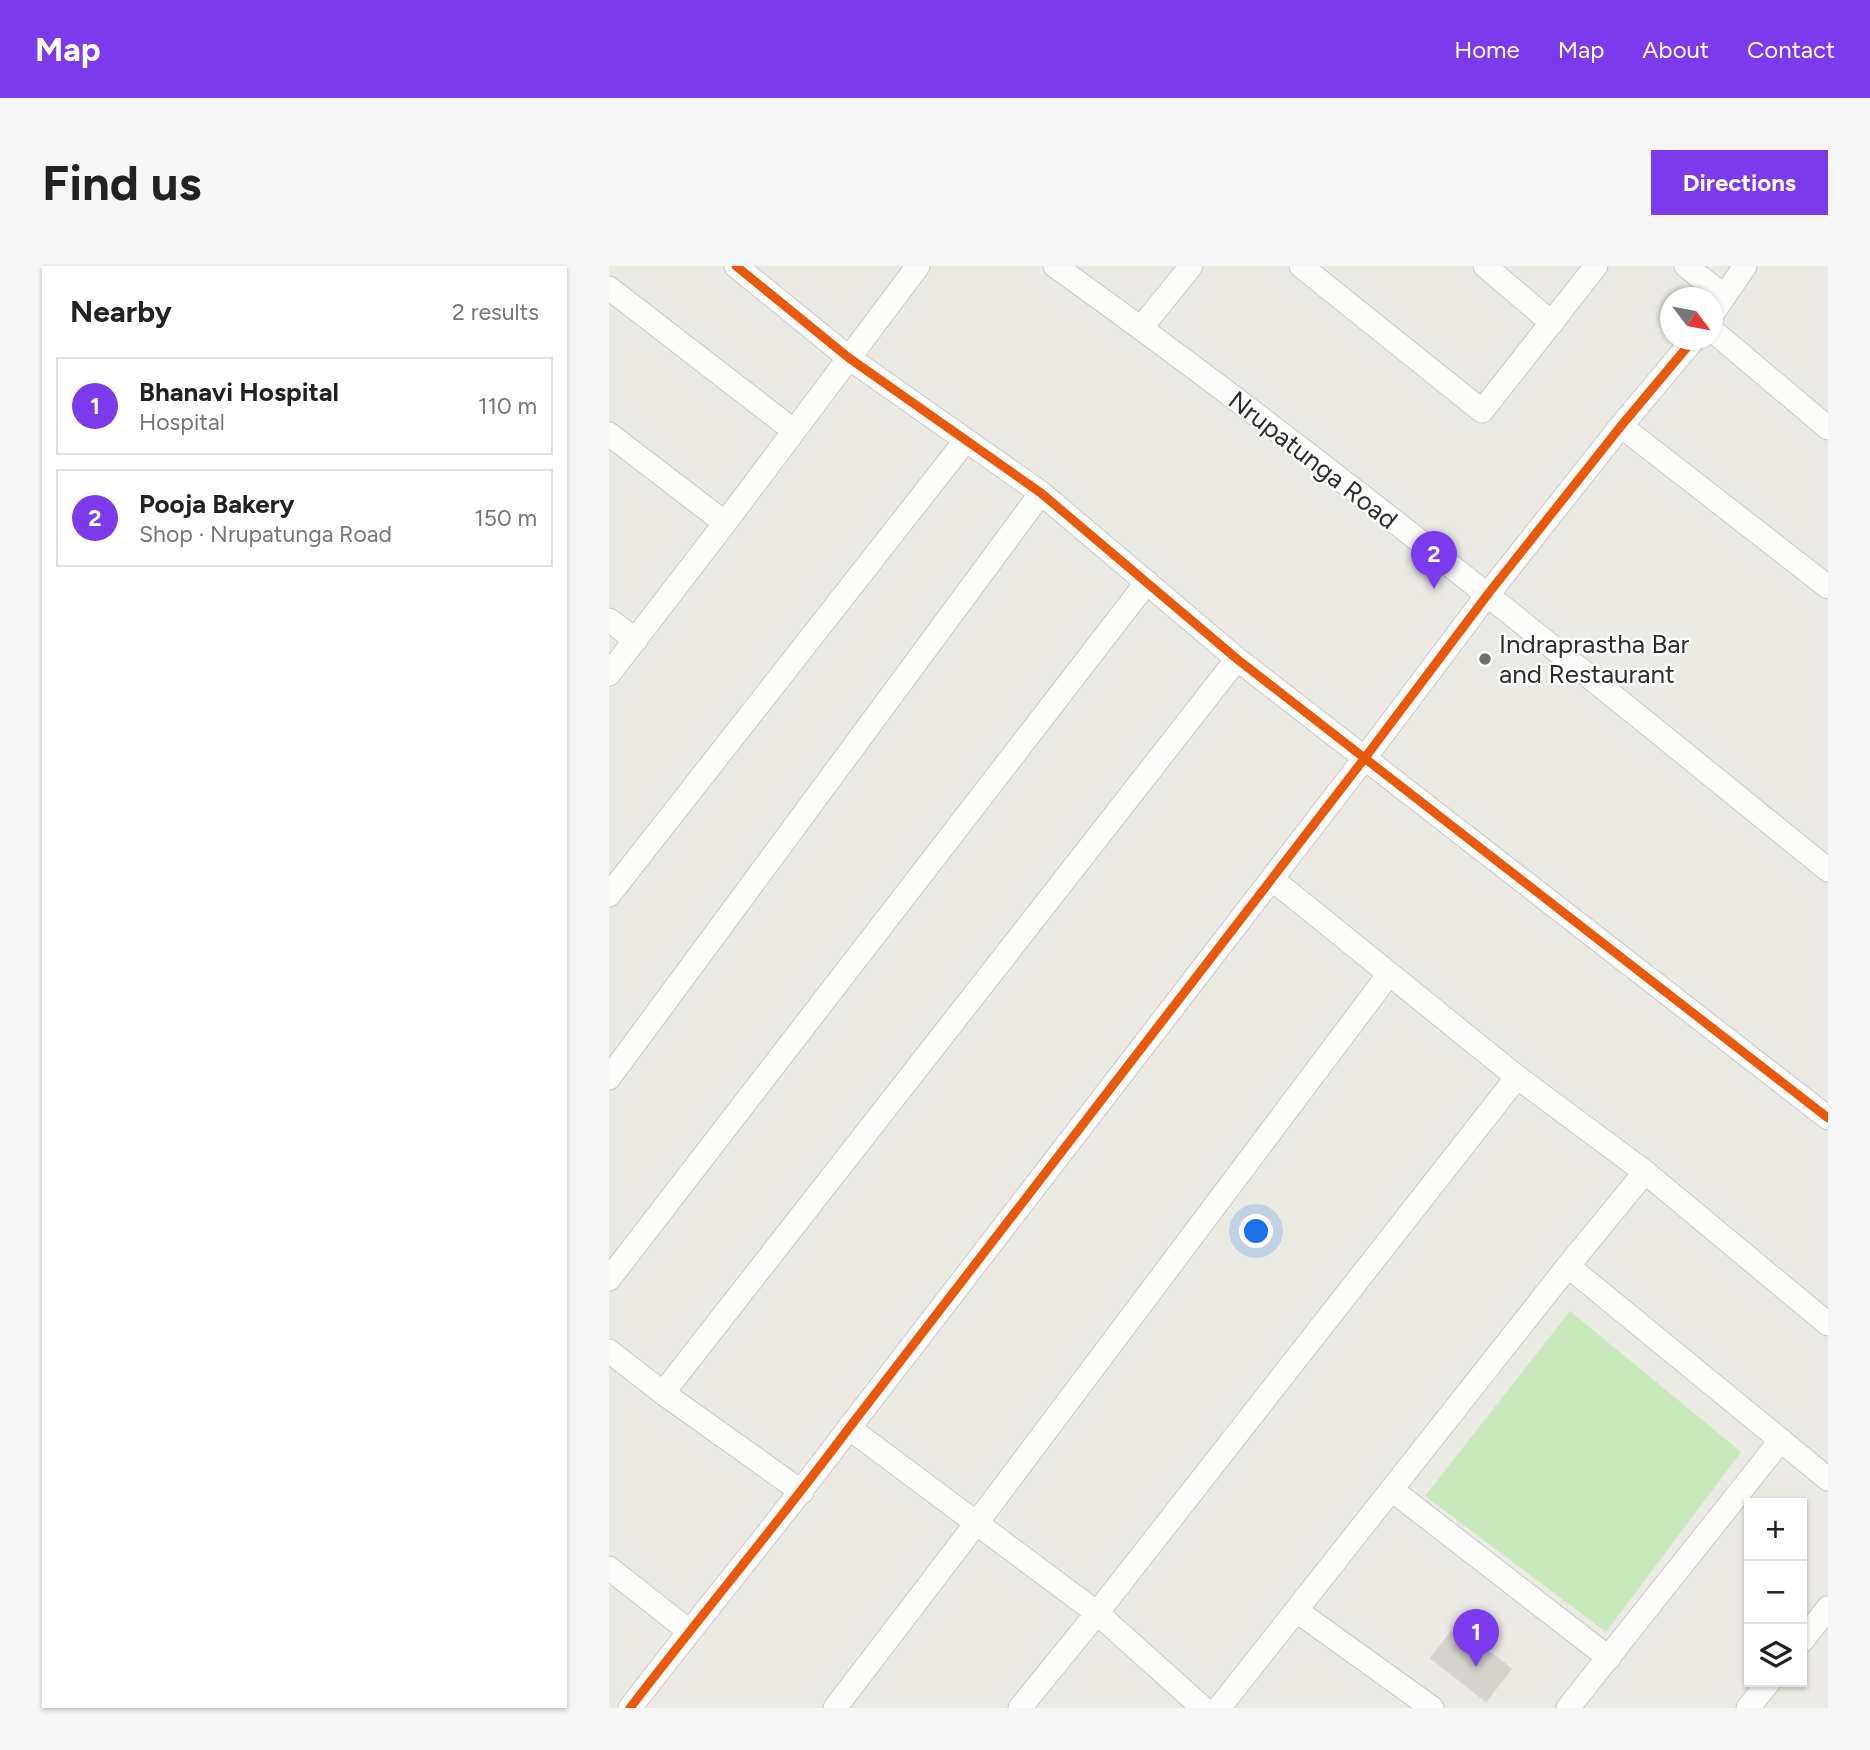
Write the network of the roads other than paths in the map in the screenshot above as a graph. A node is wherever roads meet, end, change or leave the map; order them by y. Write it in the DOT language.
graph roads {
  1 [pos="736,266"];
  2 [pos="918,266"];
  3 [pos="1055,266"];
  4 [pos="1191,266"];
  5 [pos="1301,266"];
  6 [pos="1485,266"];
  7 [pos="1596,266"];
  8 [pos="1686,266"];
  9 [pos="1745,266"];
  10 [pos="1704,287"];
  11 [pos="609,288"];
  12 [pos="1723,297"];
  13 [pos="1552,323"];
  14 [pos="1141,328"];
  15 [pos="1723,339"];
  16 [pos="1685,350"];
  17 [pos="849,358"];
  18 [pos="1621,426"];
  19 [pos="1828,428"];
  20 [pos="794,431"];
  21 [pos="609,434"];
  22 [pos="966,440"];
  23 [pos="1041,493"];
  24 [pos="725,523"];
  25 [pos="1146,582"];
  26 [pos="1828,587"];
  27 [pos="1488,594"];
  28 [pos="609,620"];
  29 [pos="636,640"];
  30 [pos="1237,659"];
  31 [pos="609,674"];
  32 [pos="1364,759"];
  33 [pos="1828,870"];
  34 [pos="1272,879"];
  35 [pos="609,895"];
  36 [pos="1389,974"];
  37 [pos="1517,1077"];
  38 [pos="609,1078"];
  39 [pos="1828,1118"];
  40 [pos="1645,1172"];
  41 [pos="1568,1266"];
  42 [pos="609,1279"];
  43 [pos="1828,1324"];
  44 [pos="609,1351"];
  45 [pos="663,1393"];
  46 [pos="849,1428"];
  47 [pos="1781,1440"];
  48 [pos="1828,1479"];
  49 [pos="1392,1490"];
  50 [pos="801,1492"];
  51 [pos="976,1523"];
  52 [pos="609,1568"];
  53 [pos="1828,1608"];
  54 [pos="1297,1611"];
  55 [pos="1097,1613"];
  56 [pos="689,1631"];
  57 [pos="1807,1634"];
  58 [pos="1609,1658"];
  59 [pos="1765,1687"];
  60 [pos="1751,1707"];
  61 [pos="630,1708"];
  62 [pos="835,1708"];
  63 [pos="1020,1708"];
  64 [pos="1203,1708"];
  65 [pos="1219,1708"];
  66 [pos="1432,1708"];
  67 [pos="1569,1708"];
  1 -- 17 [label="street"];
  2 -- 17 [label="street"];
  3 -- 14 [label="street, Nrupatunga Road"];
  4 -- 14 [label="street"];
  5 -- 13 [label="street"];
  6 -- 13 [label="street"];
  7 -- 13 [label="street"];
  8 -- 10 [label="street"];
  9 -- 12 [label="street"];
  11 -- 20 [label="street"];
  14 -- 27 [label="street, Nrupatunga Road"];
  15 -- 19 [label="street"];
  16 -- 18 [label="street"];
  17 -- 20 [label="street"];
  17 -- 22 [label="street"];
  18 -- 26 [label="street"];
  18 -- 27 [label="street"];
  20 -- 24 [label="street"];
  21 -- 24 [label="street"];
  22 -- 23 [label="street"];
  22 -- 35 [label="street"];
  23 -- 25 [label="street"];
  23 -- 38 [label="street"];
  24 -- 29 [label="street"];
  25 -- 30 [label="street"];
  25 -- 42 [label="street"];
  27 -- 32 [label="street"];
  27 -- 33 [label="street, Nrupatunga Road"];
  28 -- 29 [label="street"];
  29 -- 31 [label="street"];
  30 -- 32 [label="street"];
  30 -- 45 [label="street"];
  32 -- 34 [label="street"];
  32 -- 39 [label="street"];
  34 -- 36 [label="street"];
  34 -- 46 [label="street"];
  36 -- 37 [label="street"];
  36 -- 51 [label="street"];
  37 -- 40 [label="street"];
  37 -- 55 [label="street"];
  40 -- 41 [label="street"];
  40 -- 43 [label="street"];
  41 -- 47 [label="street"];
  41 -- 49 [label="street"];
  44 -- 45 [label="street"];
  45 -- 50 [label="street"];
  46 -- 50 [label="street"];
  46 -- 51 [label="street"];
  47 -- 48 [label="street"];
  47 -- 58 [label="street"];
  49 -- 54 [label="street"];
  49 -- 58 [label="street"];
  50 -- 56 [label="street"];
  51 -- 55 [label="street"];
  51 -- 62 [label="street"];
  52 -- 56 [label="street"];
  53 -- 57 [label="street"];
  54 -- 65 [label="street"];
  54 -- 66 [label="street"];
  55 -- 63 [label="street"];
  55 -- 64 [label="street"];
  56 -- 61 [label="street"];
  58 -- 67 [label="street"];
  59 -- 60 [label="street"];
}
